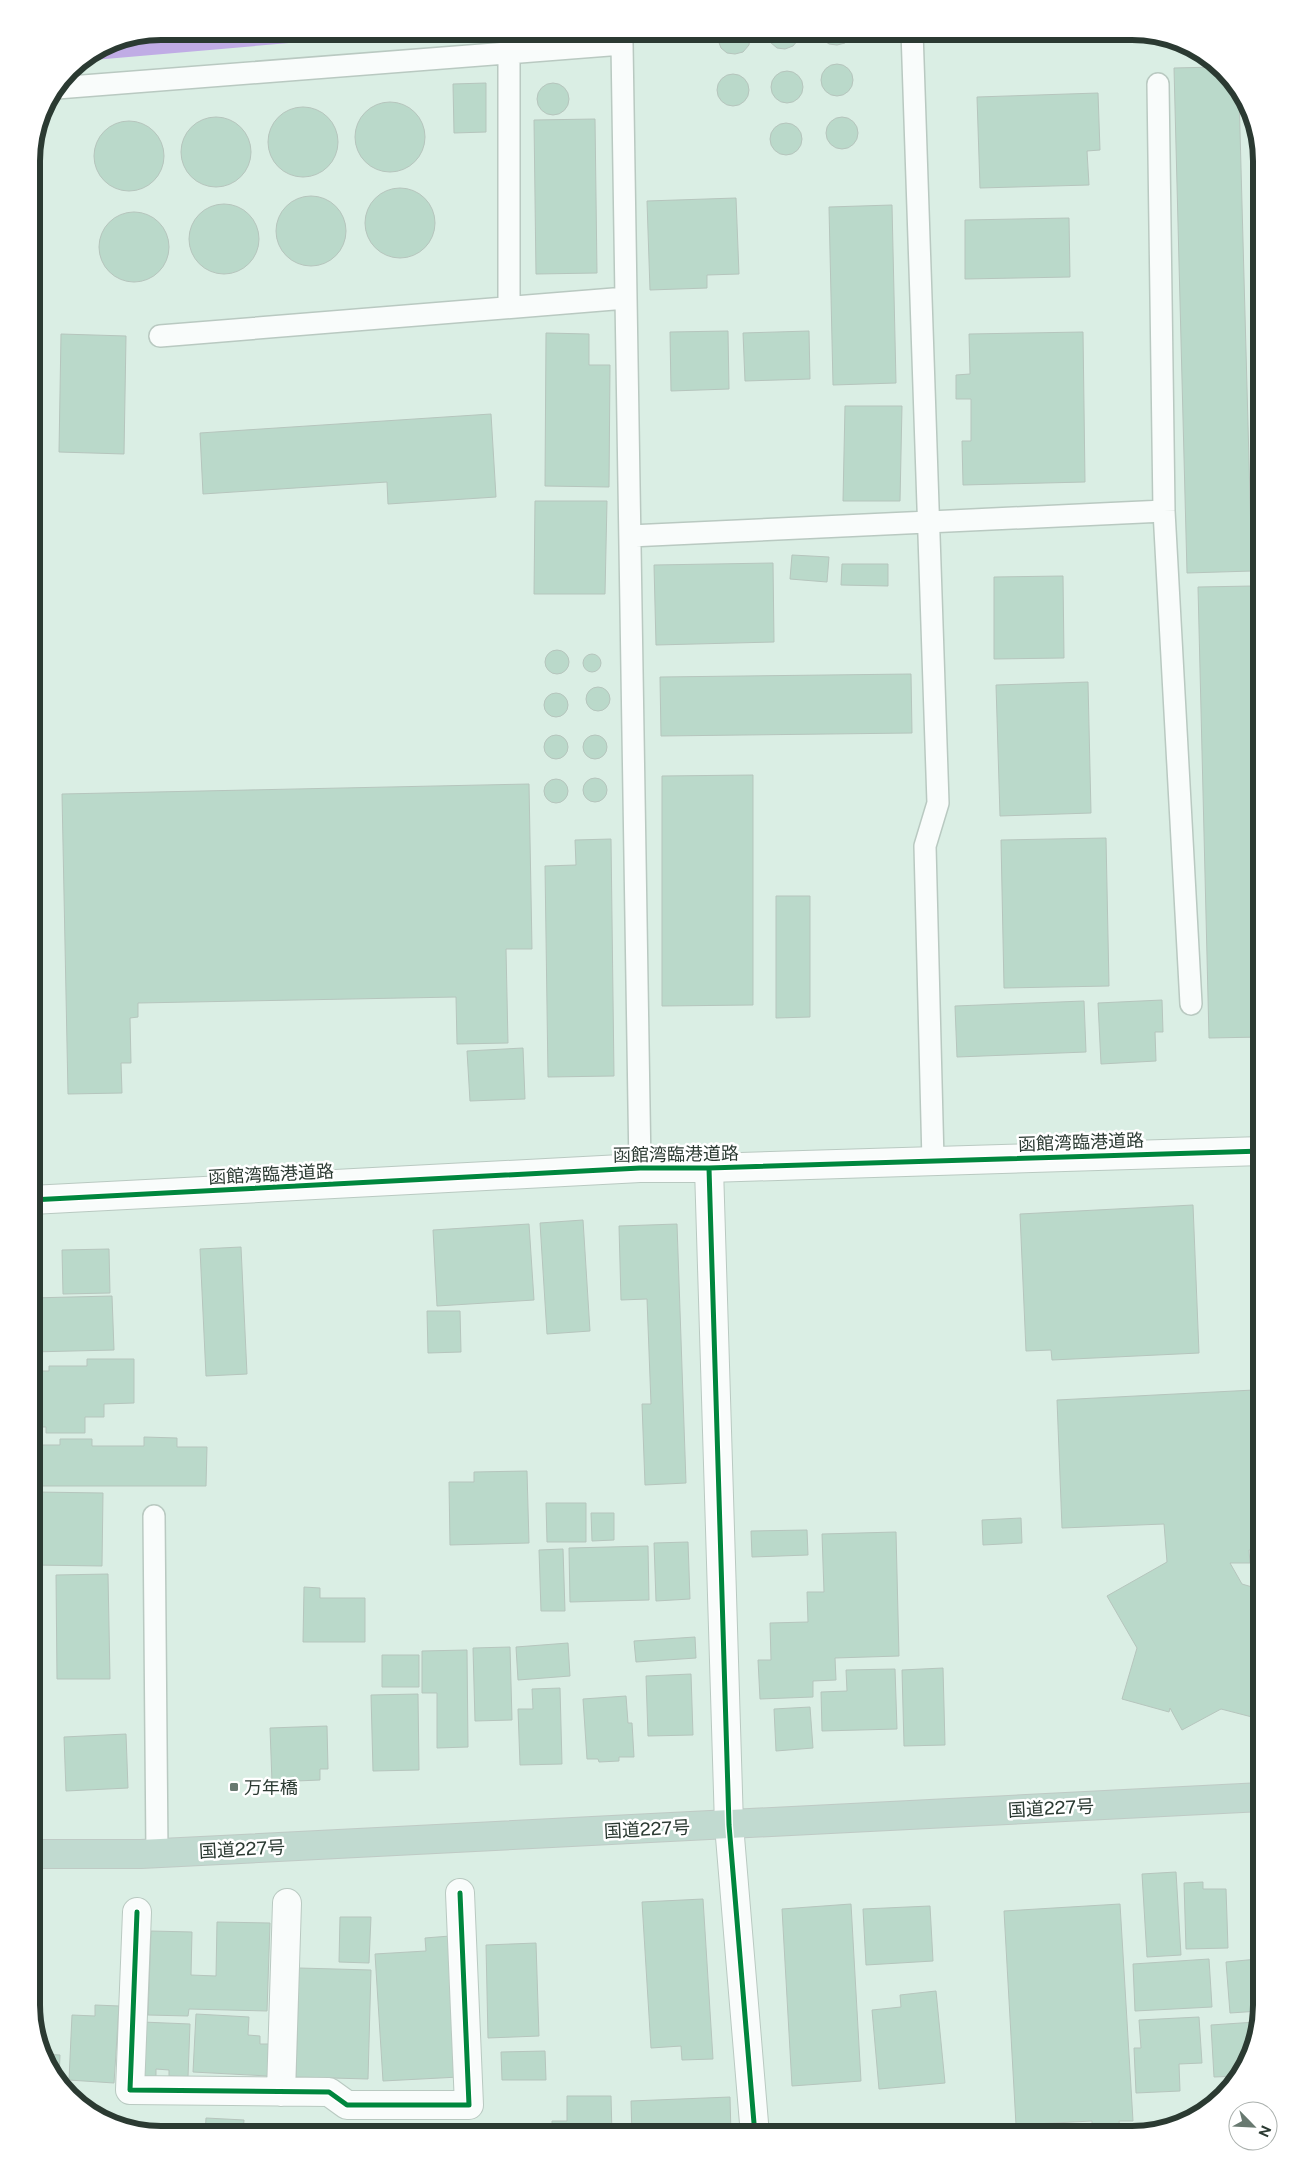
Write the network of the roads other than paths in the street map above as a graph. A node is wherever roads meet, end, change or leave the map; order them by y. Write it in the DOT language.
graph roads {
  1 [pos="912,40"];
  2 [pos="552,41"];
  3 [pos="508,53"];
  4 [pos="1158,84"];
  5 [pos="65,87"];
  6 [pos="626,298"];
  7 [pos="509,307"];
  8 [pos="160,336"];
  9 [pos="1164,511"];
  10 [pos="928,523"];
  11 [pos="630,536"];
  12 [pos="1190,1004"];
  13 [pos="1253,1150"];
  14 [pos="933,1161"];
  15 [pos="640,1168"];
  16 [pos="709,1168"];
  17 [pos="40,1200"];
  18 [pos="154,1516"];
  19 [pos="1253,1797"];
  20 [pos="729,1825"];
  21 [pos="157,1853"];
  22 [pos="40,1854"];
  23 [pos="460,1893"];
  24 [pos="288,1903"];
  25 [pos="137,1912"];
  26 [pos="281,2092"];
  27 [pos="754,2126"];
  1 -- 10 [label="lane"];
  2 -- 3 [label="lane"];
  2 -- 6 [label="lane"];
  3 -- 5 [label="lane"];
  3 -- 7 [label="lane"];
  4 -- 9 [label="lane"];
  6 -- 7 [label="lane"];
  6 -- 11 [label="lane"];
  7 -- 8 [label="lane"];
  9 -- 10 [label="lane"];
  9 -- 12 [label="lane"];
  10 -- 11 [label="lane"];
  10 -- 14 [label="lane"];
  11 -- 15 [label="lane"];
  13 -- 14 [label="street, 函館湾臨港道路"];
  14 -- 16 [label="street, 函館湾臨港道路"];
  15 -- 16 [label="street, 函館湾臨港道路"];
  15 -- 17 [label="street, 函館湾臨港道路"];
  16 -- 20 [label="street"];
  18 -- 21 [label="lane"];
  19 -- 20 [label="highway, 国道227号"];
  20 -- 21 [label="highway, 国道227号"];
  20 -- 27 [label="street"];
  21 -- 22 [label="highway, 国道227号"];
  23 -- 26 [label="street"];
  24 -- 26 [label="street"];
  25 -- 26 [label="street"];
}
